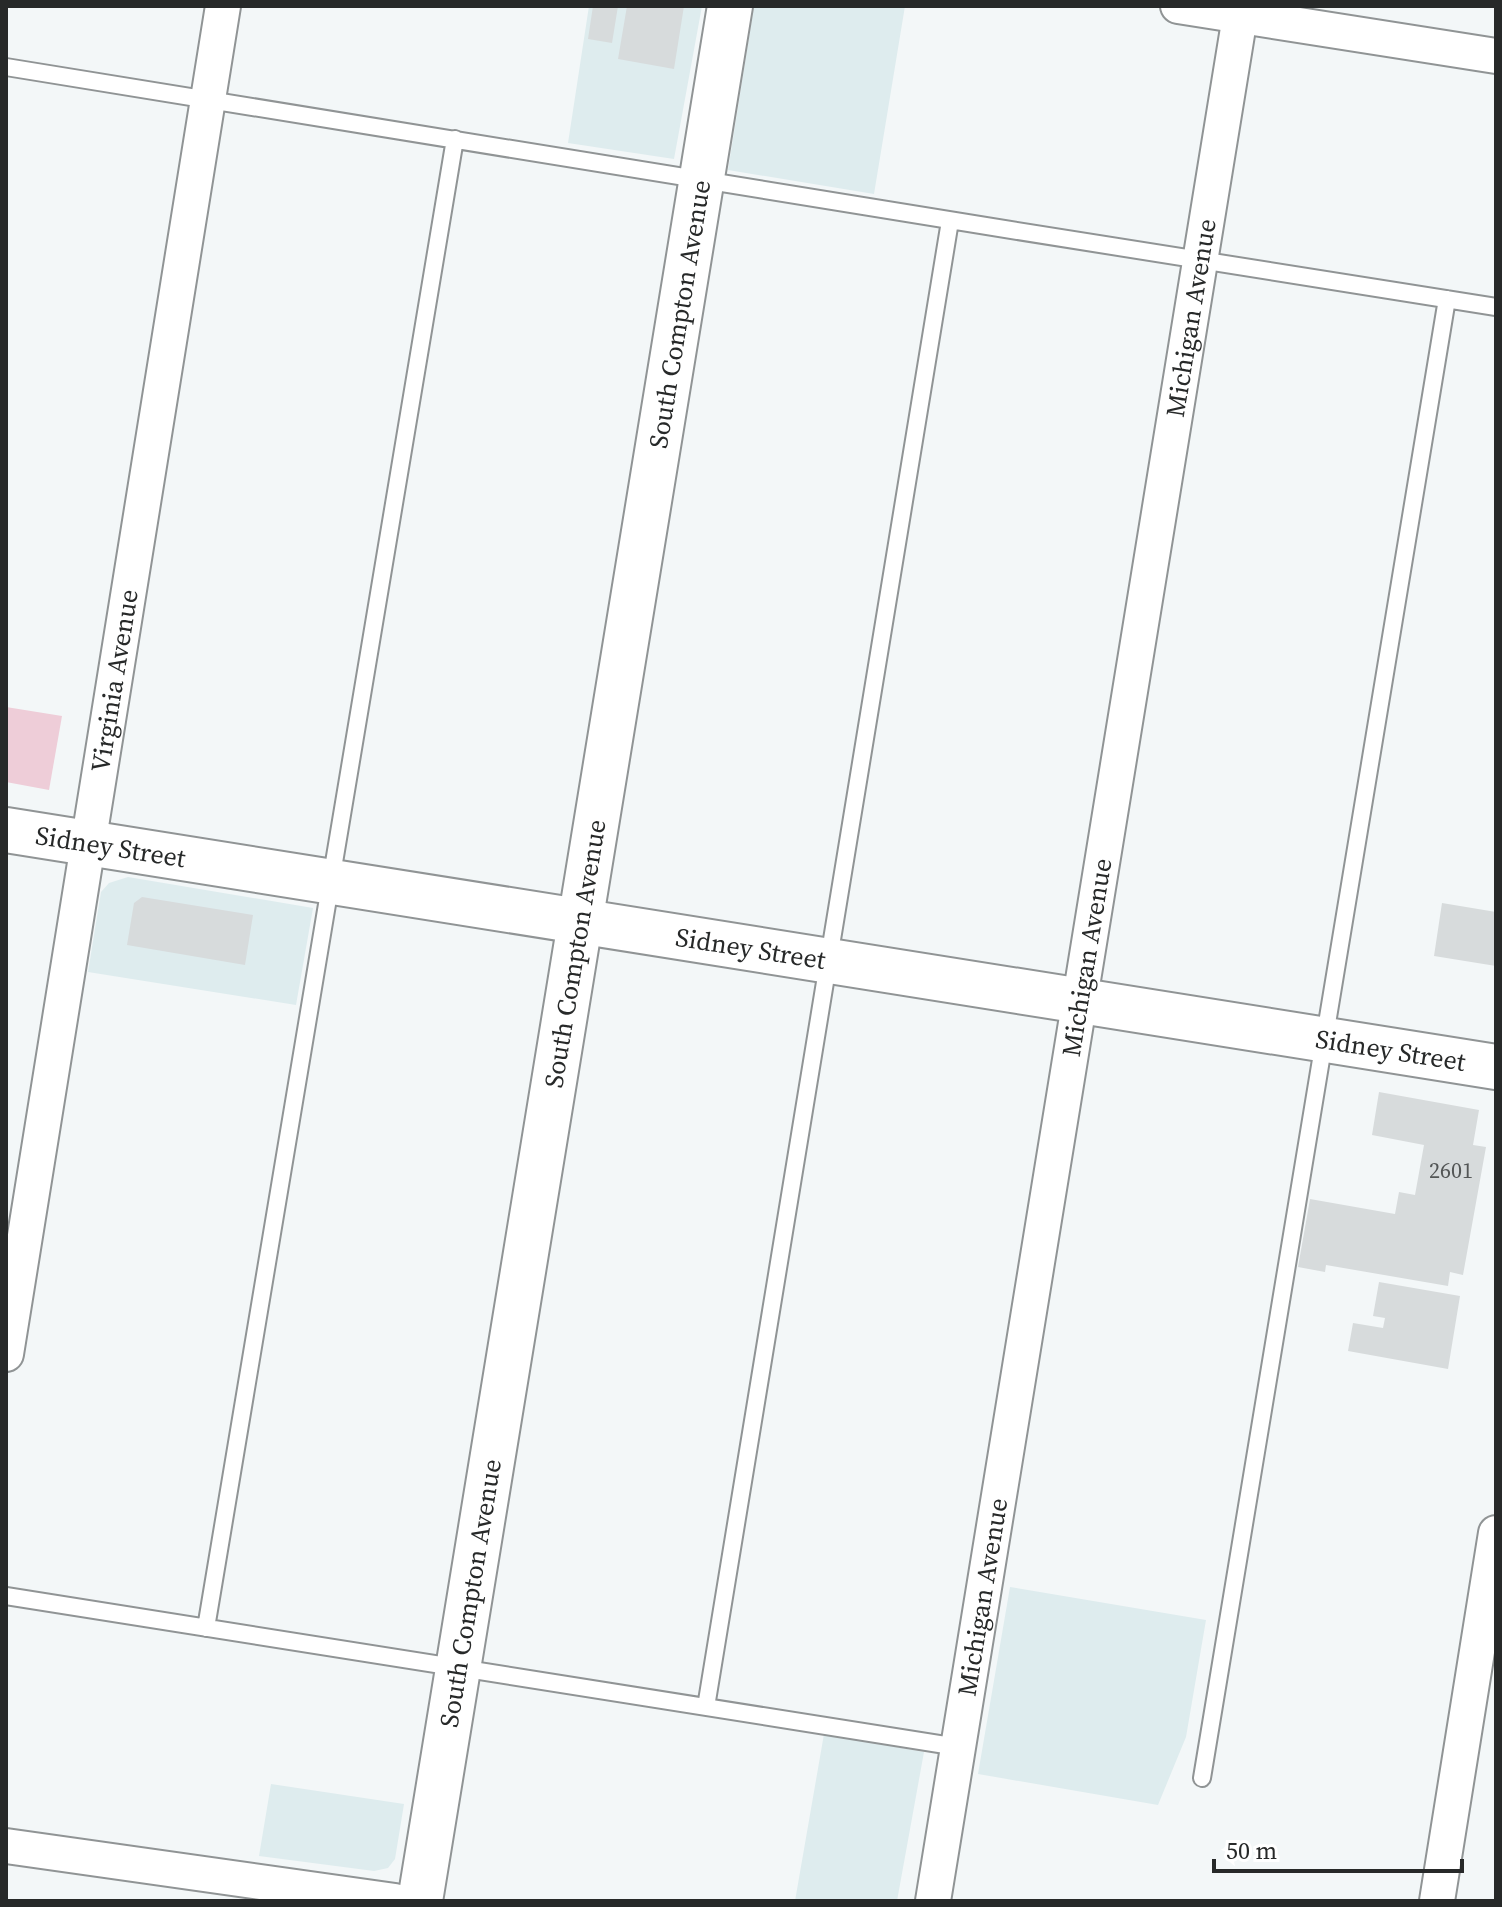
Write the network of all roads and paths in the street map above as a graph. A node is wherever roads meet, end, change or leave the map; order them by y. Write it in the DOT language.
graph roads {
  1 [pos="223,6"];
  2 [pos="730,6"];
  3 [pos="1178,6"];
  4 [pos="1240,16"];
  5 [pos="1496,56"];
  6 [pos="6,67"];
  7 [pos="209,100"];
  8 [pos="455,139"];
  9 [pos="702,178"];
  10 [pos="950,221"];
  11 [pos="1200,261"];
  12 [pos="1447,299"];
  13 [pos="1496,307"];
  14 [pos="6,830"];
  15 [pos="90,844"];
  16 [pos="331,882"];
  17 [pos="581,921"];
  18 [pos="828,961"];
  19 [pos="1079,1001"];
  20 [pos="1324,1040"];
  21 [pos="1496,1067"];
  22 [pos="6,1354"];
  23 [pos="1496,1533"];
  24 [pos="6,1596"];
  25 [pos="206,1628"];
  26 [pos="459,1668"];
  27 [pos="706,1707"];
  28 [pos="958,1747"];
  29 [pos="1202,1778"];
  30 [pos="6,1846"];
  31 [pos="395,1901"];
  32 [pos="420,1901"];
  33 [pos="933,1901"];
  34 [pos="1437,1901"];
  1 -- 7 [label="street, Virginia Avenue"];
  2 -- 9 [label="main road, South Compton Avenue"];
  3 -- 4 [label="street"];
  4 -- 5 [label="street"];
  4 -- 11 [label="street, Michigan Avenue"];
  6 -- 7 [label="lane"];
  7 -- 8 [label="lane"];
  7 -- 15 [label="street, Virginia Avenue"];
  8 -- 9 [label="lane"];
  8 -- 16 [label="lane"];
  9 -- 10 [label="lane"];
  9 -- 17 [label="main road, South Compton Avenue"];
  10 -- 11 [label="lane"];
  10 -- 18 [label="lane"];
  11 -- 12 [label="lane"];
  11 -- 19 [label="street, Michigan Avenue"];
  12 -- 13 [label="lane"];
  12 -- 20 [label="lane"];
  14 -- 15 [label="main road, Sidney Street"];
  15 -- 16 [label="main road, Sidney Street"];
  15 -- 22 [label="street, Virginia Avenue"];
  16 -- 17 [label="main road, Sidney Street"];
  16 -- 25 [label="lane"];
  17 -- 18 [label="main road, Sidney Street"];
  17 -- 26 [label="main road, South Compton Avenue"];
  18 -- 19 [label="main road, Sidney Street"];
  18 -- 27 [label="lane"];
  19 -- 20 [label="main road, Sidney Street"];
  19 -- 28 [label="street, Michigan Avenue"];
  20 -- 21 [label="main road, Sidney Street"];
  20 -- 29 [label="lane"];
  23 -- 34 [label="street"];
  24 -- 25 [label="lane"];
  25 -- 26 [label="lane"];
  26 -- 27 [label="lane"];
  26 -- 32 [label="main road, South Compton Avenue"];
  27 -- 28 [label="lane"];
  28 -- 33 [label="street, Michigan Avenue"];
  30 -- 31 [label="street"];
}
